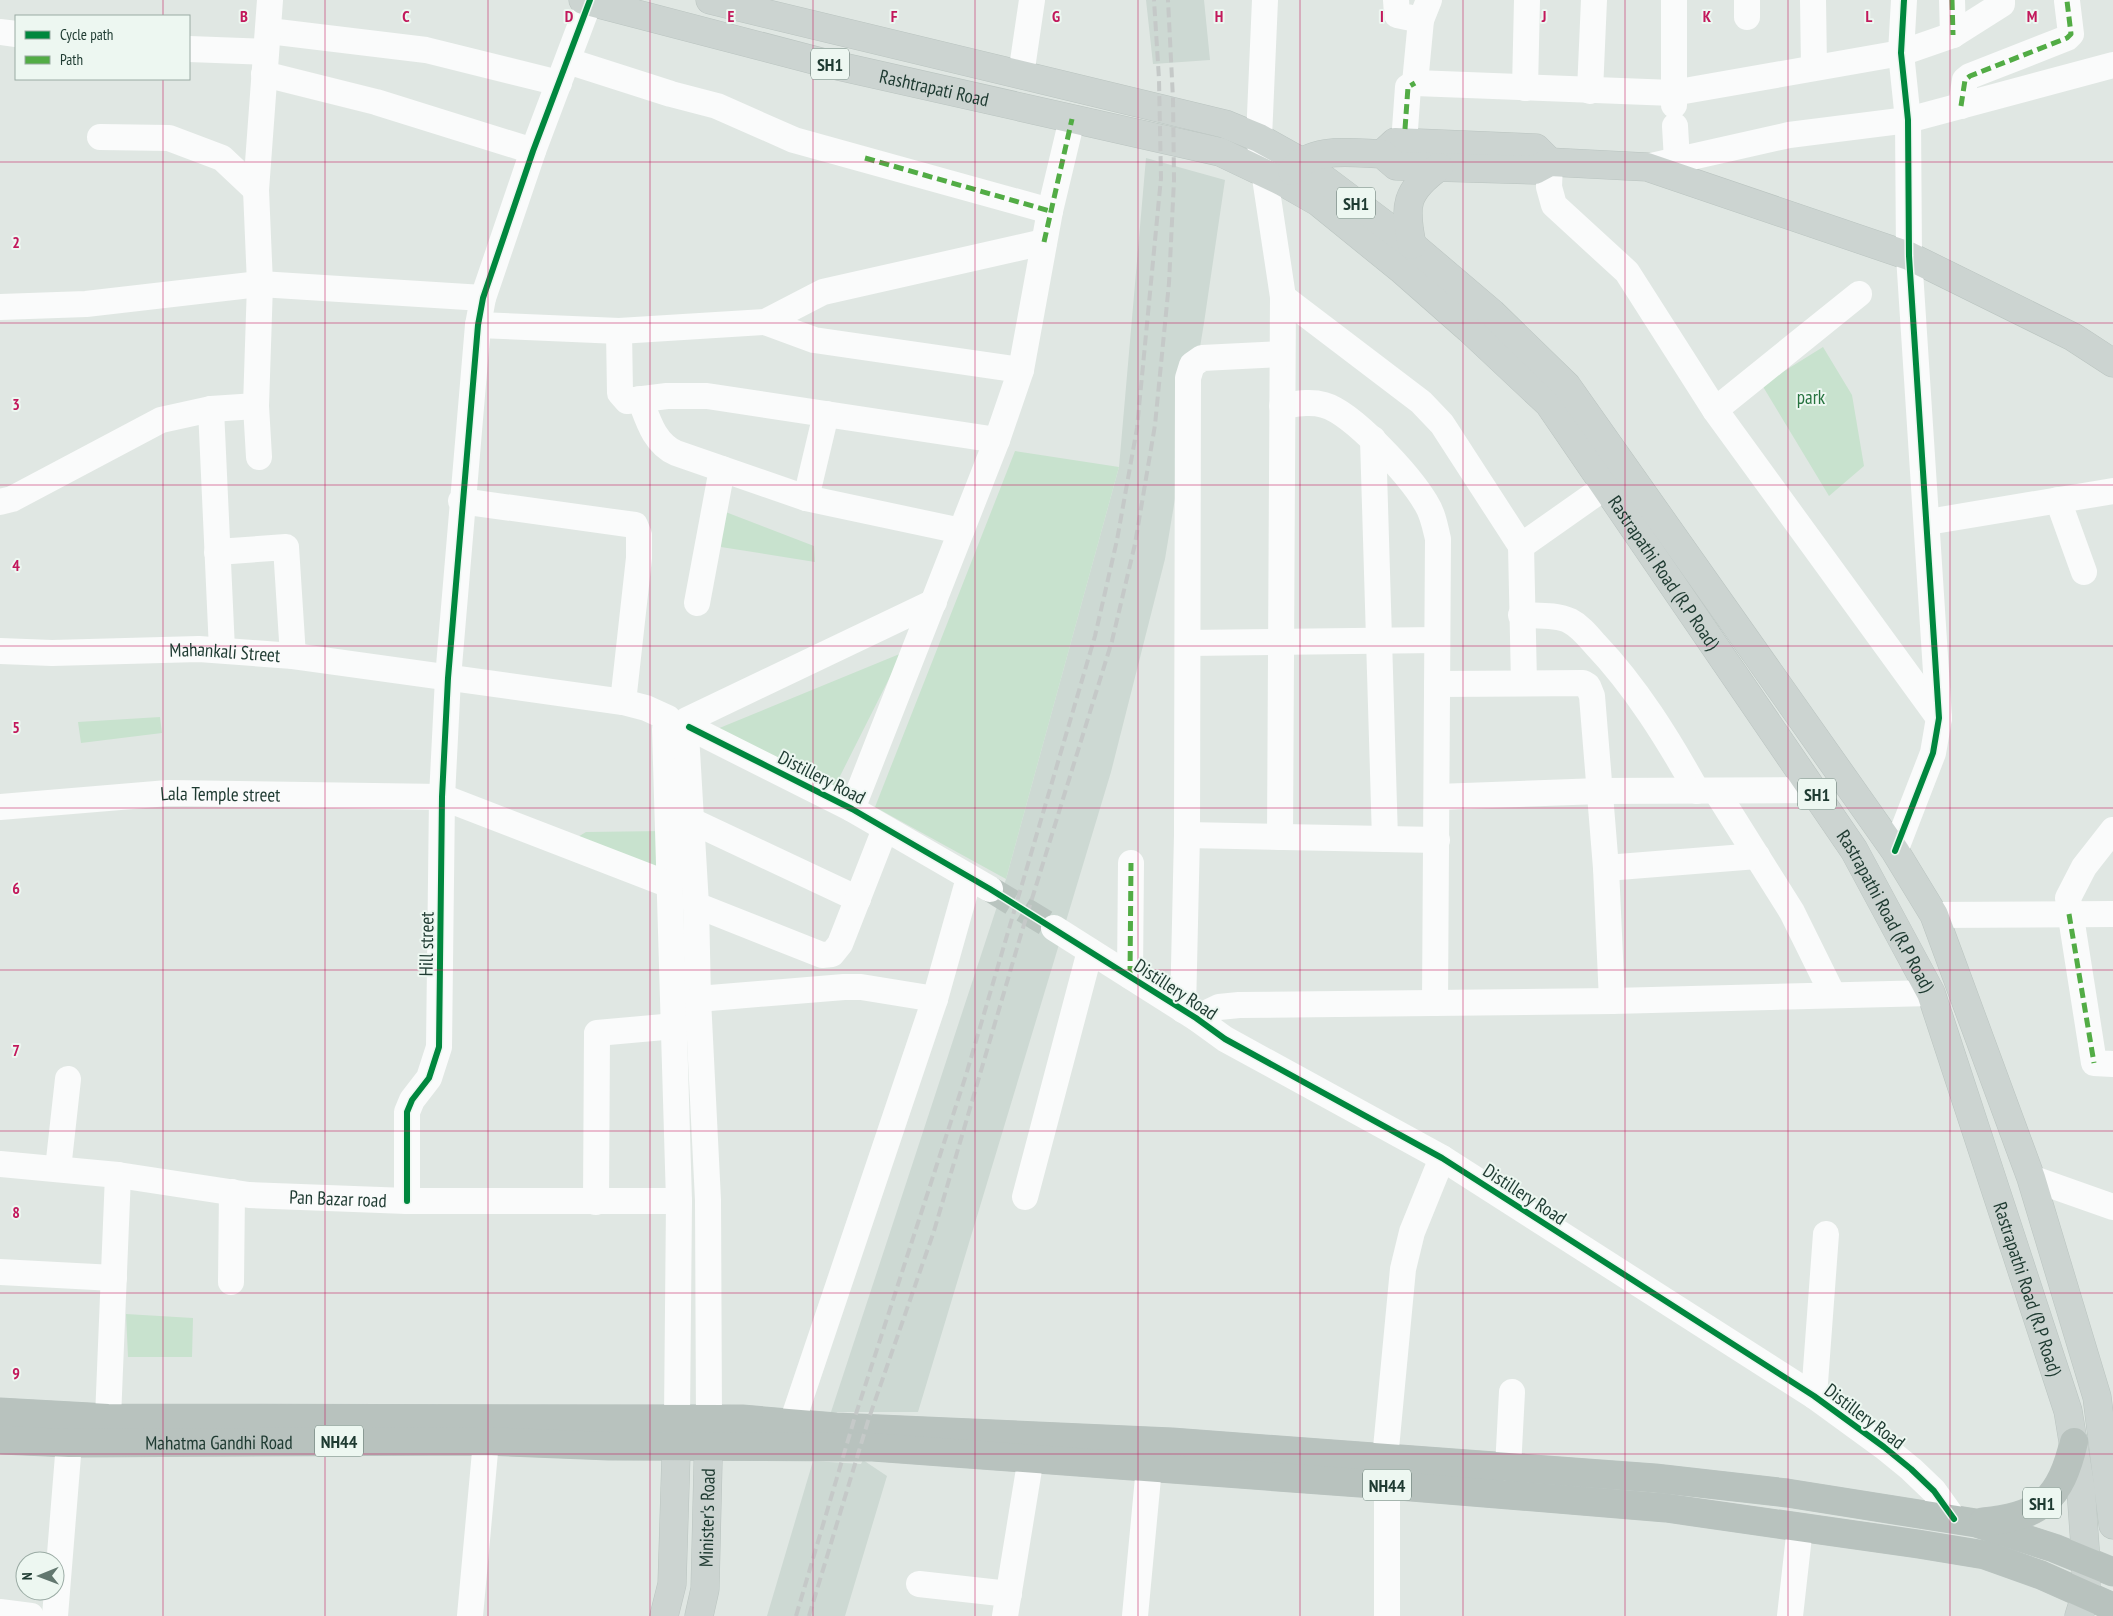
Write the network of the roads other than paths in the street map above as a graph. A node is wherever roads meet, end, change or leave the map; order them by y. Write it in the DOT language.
graph roads {
  1 [pos="270,0"];
  2 [pos="710,0"];
  3 [pos="1032,0"];
  4 [pos="1266,0"];
  5 [pos="1396,0"];
  6 [pos="1527,0"];
  7 [pos="1594,0"];
  8 [pos="1674,0"];
  9 [pos="1813,0"];
  10 [pos="1904,0"];
  11 [pos="1952,0"];
  12 [pos="2002,0"];
  13 [pos="588,1"];
  14 [pos="2067,1"];
  15 [pos="1425,10"];
  16 [pos="0,32"];
  17 [pos="15,34"];
  18 [pos="1953,35"];
  19 [pos="190,49"];
  20 [pos="266,52"];
  21 [pos="1901,53"];
  22 [pos="2113,65"];
  23 [pos="1814,67"];
  24 [pos="564,72"];
  25 [pos="1021,75"];
  26 [pos="1415,83"];
  27 [pos="1525,88"];
  28 [pos="1590,91"];
  29 [pos="1961,106"];
  30 [pos="1674,108"];
  31 [pos="1072,119"];
  32 [pos="1908,120"];
  33 [pos="1405,129"];
  34 [pos="100,137"];
  35 [pos="1259,138"];
  36 [pos="533,151"];
  37 [pos="1382,154"];
  38 [pos="1677,160"];
  39 [pos="1550,162"];
  40 [pos="1439,167"];
  41 [pos="1647,167"];
  42 [pos="1282,172"];
  43 [pos="256,190"];
  44 [pos="1050,211"];
  45 [pos="1044,242"];
  46 [pos="1412,245"];
  47 [pos="1909,256"];
  48 [pos="260,284"];
  49 [pos="1859,294"];
  50 [pos="1283,297"];
  51 [pos="483,298"];
  52 [pos="0,307"];
  53 [pos="765,322"];
  54 [pos="478,325"];
  55 [pos="619,331"];
  56 [pos="1282,354"];
  57 [pos="2113,363"];
  58 [pos="1021,370"];
  59 [pos="640,399"];
  60 [pos="256,406"];
  61 [pos="1282,406"];
  62 [pos="210,409"];
  63 [pos="1715,410"];
  64 [pos="826,414"];
  65 [pos="1373,439"];
  66 [pos="997,440"];
  67 [pos="259,457"];
  68 [pos="722,469"];
  69 [pos="1604,487"];
  70 [pos="2113,491"];
  71 [pos="806,498"];
  72 [pos="2058,500"];
  73 [pos="461,501"];
  74 [pos="0,502"];
  75 [pos="1928,522"];
  76 [pos="962,531"];
  77 [pos="1521,546"];
  78 [pos="217,552"];
  79 [pos="2084,572"];
  80 [pos="934,602"];
  81 [pos="697,603"];
  82 [pos="1522,615"];
  83 [pos="1437,640"];
  84 [pos="1380,641"];
  85 [pos="1281,642"];
  86 [pos="1188,643"];
  87 [pos="222,650"];
  88 [pos="0,651"];
  89 [pos="294,656"];
  90 [pos="448,678"];
  91 [pos="1524,683"];
  92 [pos="1437,684"];
  93 [pos="623,702"];
  94 [pos="1939,718"];
  95 [pos="679,725"];
  96 [pos="1814,790"];
  97 [pos="1600,791"];
  98 [pos="1707,791"];
  99 [pos="442,797"];
  100 [pos="1437,797"];
  101 [pos="0,807"];
  102 [pos="852,809"];
  103 [pos="680,821"];
  104 [pos="885,829"];
  105 [pos="2113,830"];
  106 [pos="1187,835"];
  107 [pos="1280,837"];
  108 [pos="1385,839"];
  109 [pos="1437,840"];
  110 [pos="1895,851"];
  111 [pos="1757,856"];
  112 [pos="1131,863"];
  113 [pos="1606,868"];
  114 [pos="670,886"];
  115 [pos="858,899"];
  116 [pos="696,905"];
  117 [pos="1934,914"];
  118 [pos="2069,914"];
  119 [pos="2113,914"];
  120 [pos="1054,928"];
  121 [pos="1090,950"];
  122 [pos="1130,976"];
  123 [pos="1931,993"];
  124 [pos="1833,995"];
  125 [pos="698,999"];
  126 [pos="935,999"];
  127 [pos="1612,1001"];
  128 [pos="1435,1003"];
  129 [pos="1190,1014"];
  130 [pos="675,1026"];
  131 [pos="2113,1064"];
  132 [pos="68,1078"];
  133 [pos="1442,1158"];
  134 [pos="0,1164"];
  135 [pos="58,1169"];
  136 [pos="118,1175"];
  137 [pos="2031,1178"];
  138 [pos="232,1192"];
  139 [pos="1025,1197"];
  140 [pos="407,1201"];
  141 [pos="679,1201"];
  142 [pos="596,1202"];
  143 [pos="2113,1206"];
  144 [pos="1826,1234"];
  145 [pos="0,1272"];
  146 [pos="114,1278"];
  147 [pos="231,1282"];
  148 [pos="1512,1392"];
  149 [pos="1814,1396"];
  150 [pos="0,1412"];
  151 [pos="108,1418"];
  152 [pos="677,1419"];
  153 [pos="709,1419"];
  154 [pos="792,1423"];
  155 [pos="0,1440"];
  156 [pos="486,1441"];
  157 [pos="2074,1442"];
  158 [pos="69,1443"];
  159 [pos="678,1446"];
  160 [pos="709,1447"];
  161 [pos="1031,1457"];
  162 [pos="1149,1466"];
  163 [pos="1508,1468"];
  164 [pos="1386,1472"];
  165 [pos="1965,1521"];
  166 [pos="2113,1525"];
  167 [pos="1800,1527"];
  168 [pos="2086,1561"];
  169 [pos="2113,1572"];
  170 [pos="919,1584"];
  171 [pos="1007,1605"];
  172 [pos="2082,1605"];
  173 [pos="2113,1606"];
  174 [pos="0,1612"];
  175 [pos="31,1616"];
  176 [pos="55,1616"];
  177 [pos="470,1616"];
  178 [pos="664,1616"];
  179 [pos="699,1616"];
  180 [pos="1135,1616"];
  181 [pos="1387,1616"];
  182 [pos="1790,1616"];
  1 -- 20 [label="street"];
  2 -- 25 [label="main road, Rashtrapati Road / SH1"];
  3 -- 25 [label="street"];
  4 -- 35 [label="street"];
  5 -- 15 [label="street"];
  6 -- 27 [label="street"];
  7 -- 28 [label="street"];
  8 -- 30 [label="street"];
  9 -- 23 [label="street"];
  10 -- 21 [label="street"];
  11 -- 18 [label="street"];
  12 -- 18 [label="street"];
  13 -- 24 [label="street, Hill street"];
  13 -- 31 [label="main road, Rashtrapati Road / SH1"];
  14 -- 29 [label="street"];
  15 -- 26 [label="street"];
  16 -- 17 [label="street"];
  18 -- 21 [label="street"];
  19 -- 20 [label="street"];
  20 -- 24 [label="street"];
  20 -- 36 [label="street"];
  20 -- 43 [label="street"];
  21 -- 23 [label="street"];
  21 -- 32 [label="street"];
  22 -- 29 [label="street"];
  23 -- 30 [label="street"];
  24 -- 36 [label="street, Hill street"];
  24 -- 44 [label="street"];
  25 -- 35 [label="main road, Rashtrapati Road / SH1"];
  26 -- 27 [label="street"];
  26 -- 33 [label="street"];
  27 -- 28 [label="street"];
  28 -- 30 [label="street"];
  29 -- 32 [label="street"];
  30 -- 38 [label="street"];
  31 -- 42 [label="main road, Rashtrapati Road / SH1"];
  31 -- 44 [label="street"];
  32 -- 38 [label="street"];
  32 -- 47 [label="street"];
  34 -- 43 [label="street"];
  35 -- 42 [label="main road, Rashtrapati Road / SH1"];
  35 -- 42 [label="street"];
  36 -- 51 [label="street, Hill street"];
  37 -- 39 [label="main road"];
  37 -- 40 [label="main road"];
  37 -- 42 [label="main road"];
  38 -- 41 [label="street"];
  39 -- 40 [label="main road"];
  39 -- 41 [label="main road"];
  39 -- 63 [label="street"];
  40 -- 46 [label="main road"];
  41 -- 47 [label="main road"];
  42 -- 46 [label="main road, Rastrapathi Road (R.P Road) / SH1"];
  42 -- 50 [label="street"];
  42 -- 69 [label="main road, Rastrapathi Road (R.P Road) / SH1"];
  43 -- 48 [label="street"];
  44 -- 45 [label="street"];
  45 -- 53 [label="street"];
  45 -- 58 [label="street"];
  46 -- 110 [label="main road, Rastrapathi Road (R.P Road) / SH1"];
  47 -- 57 [label="main road"];
  47 -- 75 [label="street"];
  48 -- 51 [label="street"];
  48 -- 52 [label="street"];
  48 -- 60 [label="street"];
  49 -- 63 [label="street"];
  50 -- 56 [label="street"];
  50 -- 77 [label="street"];
  51 -- 54 [label="street, Hill street"];
  53 -- 55 [label="street"];
  53 -- 58 [label="street"];
  54 -- 55 [label="street"];
  54 -- 73 [label="street, Hill street"];
  55 -- 59 [label="street"];
  56 -- 61 [label="street"];
  56 -- 86 [label="street"];
  58 -- 66 [label="street"];
  59 -- 64 [label="street"];
  59 -- 68 [label="street"];
  60 -- 62 [label="street"];
  60 -- 67 [label="street"];
  61 -- 65 [label="street"];
  61 -- 85 [label="street"];
  62 -- 74 [label="street"];
  62 -- 78 [label="street"];
  63 -- 94 [label="street"];
  64 -- 66 [label="street"];
  64 -- 71 [label="street"];
  65 -- 83 [label="street"];
  65 -- 84 [label="street"];
  66 -- 76 [label="street"];
  68 -- 71 [label="street"];
  68 -- 81 [label="street"];
  69 -- 77 [label="street"];
  69 -- 96 [label="main road, Rastrapathi Road (R.P Road) / SH1"];
  70 -- 72 [label="street"];
  71 -- 76 [label="street"];
  72 -- 75 [label="street"];
  72 -- 79 [label="street"];
  73 -- 90 [label="street, Hill street"];
  73 -- 93 [label="street"];
  75 -- 94 [label="street"];
  76 -- 80 [label="street"];
  77 -- 82 [label="street"];
  78 -- 87 [label="street"];
  78 -- 89 [label="street"];
  80 -- 95 [label="street"];
  80 -- 102 [label="street"];
  82 -- 91 [label="street"];
  82 -- 98 [label="street"];
  83 -- 84 [label="street"];
  83 -- 92 [label="street"];
  84 -- 85 [label="street"];
  84 -- 108 [label="street"];
  85 -- 86 [label="street"];
  85 -- 107 [label="street"];
  86 -- 106 [label="street"];
  87 -- 88 [label="street, Mahankali Street"];
  87 -- 89 [label="street, Mahankali Street"];
  89 -- 90 [label="street, Mahankali Street"];
  90 -- 93 [label="street, Distillery Road"];
  90 -- 99 [label="street, Hill street"];
  91 -- 92 [label="street"];
  91 -- 97 [label="street"];
  92 -- 100 [label="street"];
  93 -- 95 [label="street, Distillery Road"];
  94 -- 110 [label="street"];
  95 -- 102 [label="street, Distillery Road"];
  95 -- 103 [label="street"];
  96 -- 98 [label="street"];
  96 -- 123 [label="main road, Rastrapathi Road (R.P Road) / SH1"];
  97 -- 98 [label="street"];
  97 -- 100 [label="street"];
  97 -- 113 [label="street"];
  98 -- 111 [label="street"];
  99 -- 101 [label="street, Lala Temple street"];
  99 -- 114 [label="street"];
  99 -- 140 [label="street, Hill street"];
  100 -- 109 [label="street"];
  102 -- 104 [label="street, Distillery Road"];
  103 -- 114 [label="street"];
  103 -- 115 [label="street"];
  103 -- 116 [label="street"];
  104 -- 115 [label="street"];
  104 -- 126 [label="street, Distillery Road"];
  105 -- 118 [label="street"];
  106 -- 107 [label="street"];
  106 -- 129 [label="street"];
  107 -- 108 [label="street"];
  108 -- 109 [label="street"];
  109 -- 128 [label="street"];
  110 -- 117 [label="main road, Rastrapathi Road (R.P Road) / SH1"];
  111 -- 113 [label="street"];
  111 -- 124 [label="street"];
  112 -- 122 [label="street"];
  113 -- 127 [label="street"];
  114 -- 130 [label="street"];
  115 -- 116 [label="street"];
  116 -- 125 [label="street"];
  117 -- 118 [label="street"];
  117 -- 137 [label="main road, Rastrapathi Road (R.P Road) / SH1"];
  118 -- 119 [label="street"];
  118 -- 131 [label="street"];
  120 -- 121 [label="street, Distillery Road"];
  121 -- 122 [label="street, Distillery Road"];
  121 -- 139 [label="street"];
  122 -- 129 [label="street, Distillery Road"];
  123 -- 124 [label="street"];
  123 -- 157 [label="main road, Rastrapathi Road (R.P Road) / SH1"];
  124 -- 127 [label="street"];
  125 -- 126 [label="street"];
  125 -- 153 [label="street"];
  126 -- 154 [label="street"];
  127 -- 128 [label="street"];
  128 -- 129 [label="street"];
  129 -- 133 [label="street, Distillery Road"];
  130 -- 141 [label="street"];
  130 -- 142 [label="street"];
  132 -- 135 [label="street"];
  133 -- 149 [label="street, Distillery Road"];
  133 -- 164 [label="street"];
  134 -- 135 [label="street, Pan Bazar road"];
  135 -- 136 [label="street, Pan Bazar road"];
  136 -- 138 [label="street, Pan Bazar road"];
  136 -- 146 [label="street"];
  137 -- 143 [label="street"];
  137 -- 166 [label="main road, Rastrapathi Road (R.P Road) / SH1"];
  138 -- 140 [label="street, Pan Bazar road"];
  138 -- 147 [label="street"];
  140 -- 142 [label="street, Pan Bazar road"];
  141 -- 142 [label="street, Pan Bazar road"];
  141 -- 152 [label="street"];
  144 -- 149 [label="street"];
  145 -- 146 [label="street"];
  146 -- 151 [label="street"];
  148 -- 163 [label="street"];
  149 -- 165 [label="street, Distillery Road"];
  150 -- 151 [label="highway, Mahatma Gandhi Road / NH44"];
  151 -- 152 [label="highway, Mahatma Gandhi Road / NH44"];
  152 -- 153 [label="highway, NH44"];
  152 -- 159 [label="main road, Minister's Road"];
  153 -- 154 [label="highway, NH44"];
  153 -- 160 [label="main road, Minister's Road"];
  154 -- 164 [label="highway, NH44"];
  155 -- 158 [label="highway, Mahatma Gandhi Road / NH44"];
  156 -- 158 [label="highway, Mahatma Gandhi Road / NH44"];
  156 -- 159 [label="highway, Mahatma Gandhi Road / NH44"];
  156 -- 177 [label="street"];
  157 -- 165 [label="highway, SH1"];
  157 -- 168 [label="main road, Rastrapathi Road (R.P Road) / SH1"];
  158 -- 176 [label="street"];
  159 -- 160 [label="highway, NH44"];
  159 -- 178 [label="main road, Minister's Road"];
  160 -- 161 [label="highway, NH44"];
  160 -- 179 [label="main road, Minister's Road"];
  161 -- 162 [label="highway, NH44"];
  161 -- 171 [label="street"];
  162 -- 164 [label="highway, NH44"];
  162 -- 180 [label="street"];
  163 -- 164 [label="highway, NH44"];
  163 -- 165 [label="highway, NH44"];
  164 -- 167 [label="highway, NH44"];
  164 -- 181 [label="street"];
  165 -- 168 [label="highway, NH44"];
  167 -- 172 [label="highway, NH44"];
  167 -- 182 [label="street"];
  168 -- 169 [label="highway, NH44"];
  168 -- 172 [label="main road, Rastrapathi Road (R.P Road)"];
  170 -- 171 [label="street"];
  172 -- 173 [label="highway, NH44"];
  174 -- 175 [label="street"];
}
